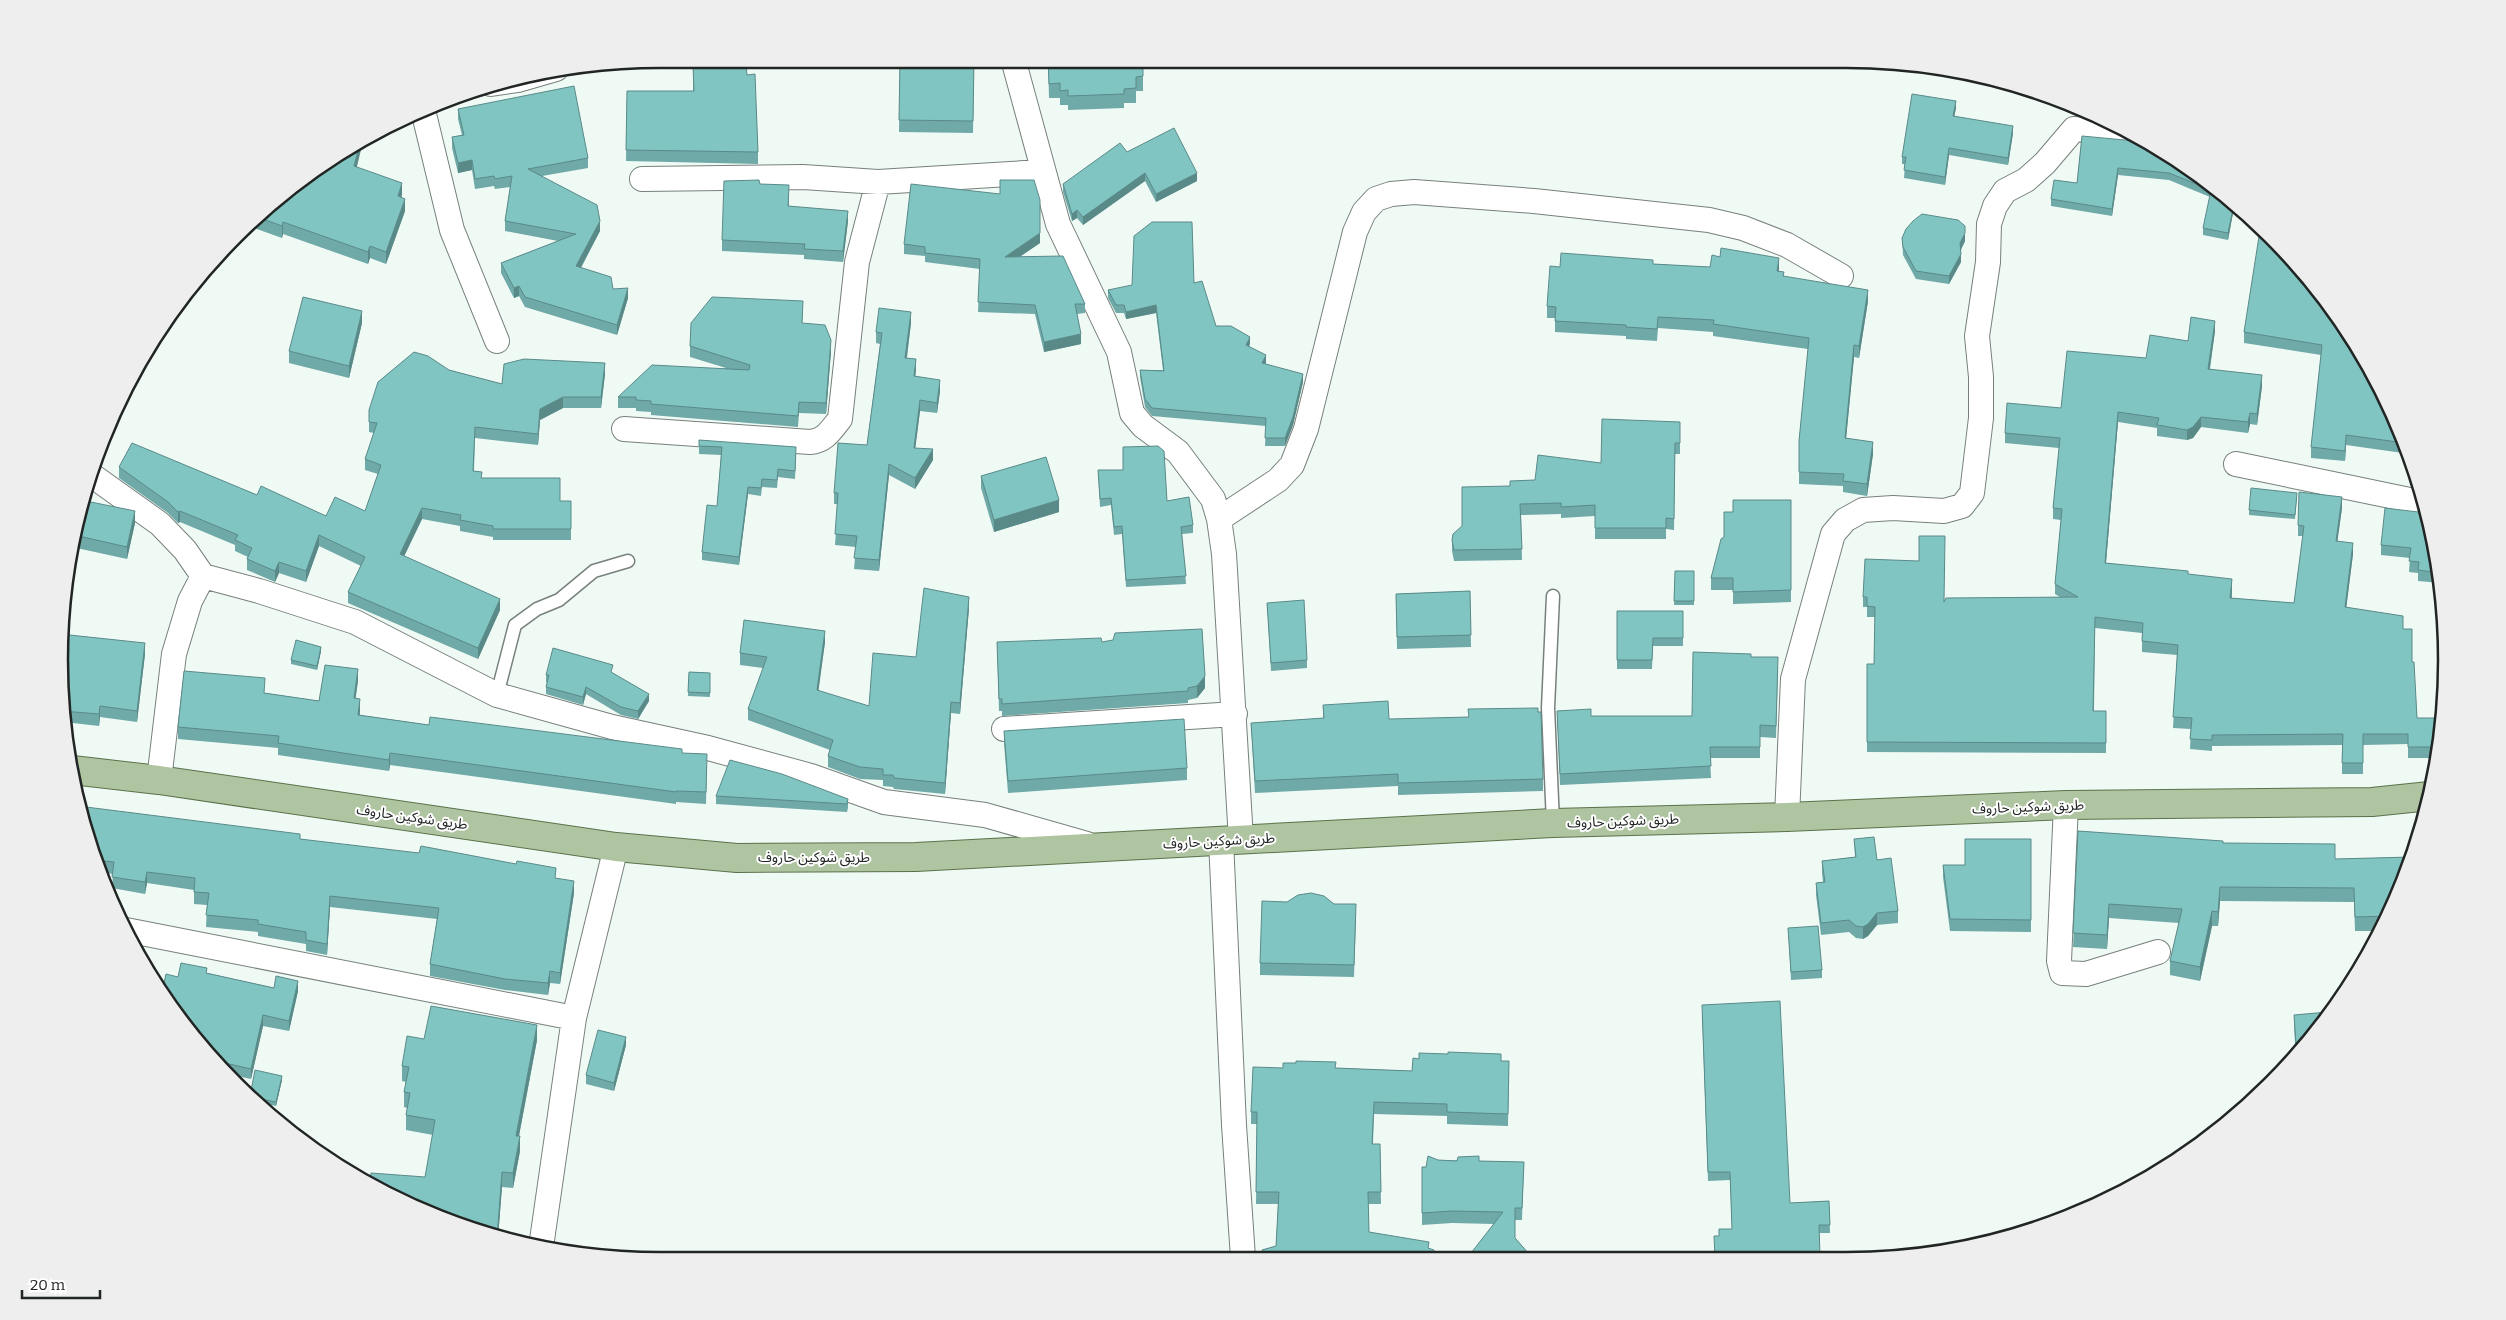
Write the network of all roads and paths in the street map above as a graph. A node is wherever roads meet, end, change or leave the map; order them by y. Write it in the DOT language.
graph roads {
  1 [pos="1016,68"];
  2 [pos="425,117"];
  3 [pos="2113,132"];
  4 [pos="1042,172"];
  5 [pos="642,180"];
  6 [pos="878,182"];
  7 [pos="1841,276"];
  8 [pos="497,341"];
  9 [pos="624,429"];
  10 [pos="2236,464"];
  11 [pos="96,479"];
  12 [pos="2417,502"];
  13 [pos="1219,519"];
  14 [pos="628,561"];
  15 [pos="203,576"];
  16 [pos="1553,596"];
  17 [pos="497,695"];
  18 [pos="1235,714"];
  19 [pos="1004,729"];
  20 [pos="78,771"];
  21 [pos="159,780"];
  22 [pos="2422,797"];
  23 [pos="2372,802"];
  24 [pos="2066,805"];
  25 [pos="2418,811"];
  26 [pos="1787,817"];
  27 [pos="1552,823"];
  28 [pos="1231,840"];
  29 [pos="1095,846"];
  30 [pos="616,847"];
  31 [pos="134,932"];
  32 [pos="2158,952"];
  33 [pos="574,1018"];
  34 [pos="542,1240"];
  35 [pos="1243,1252"];
  1 -- 4 [label="street"];
  2 -- 8 [label="street"];
  3 -- 26 [label="street"];
  4 -- 6 [label="street"];
  4 -- 13 [label="street"];
  5 -- 6 [label="street"];
  6 -- 9 [label="street"];
  7 -- 13 [label="street"];
  10 -- 12 [label="street"];
  11 -- 15 [label="street"];
  13 -- 18 [label="street"];
  14 -- 17 [label="lane"];
  15 -- 17 [label="street"];
  15 -- 21 [label="street"];
  16 -- 27 [label="lane"];
  17 -- 29 [label="street"];
  18 -- 19 [label="street"];
  18 -- 28 [label="street"];
  20 -- 21 [label="main road, طريق شوكين حاروف"];
  21 -- 30 [label="main road, طريق شوكين حاروف"];
  22 -- 23 [label="main road, طريق شوكين حاروف"];
  23 -- 24 [label="main road, طريق شوكين حاروف"];
  23 -- 25 [label="main road, طريق شوكين حاروف"];
  24 -- 26 [label="main road, طريق شوكين حاروف"];
  24 -- 32 [label="street"];
  26 -- 27 [label="main road, طريق شوكين حاروف"];
  27 -- 28 [label="main road, طريق شوكين حاروف"];
  28 -- 29 [label="main road, طريق شوكين حاروف"];
  28 -- 35 [label="street"];
  29 -- 30 [label="main road, طريق شوكين حاروف"];
  30 -- 33 [label="street"];
  31 -- 33 [label="street"];
  33 -- 34 [label="street"];
}
